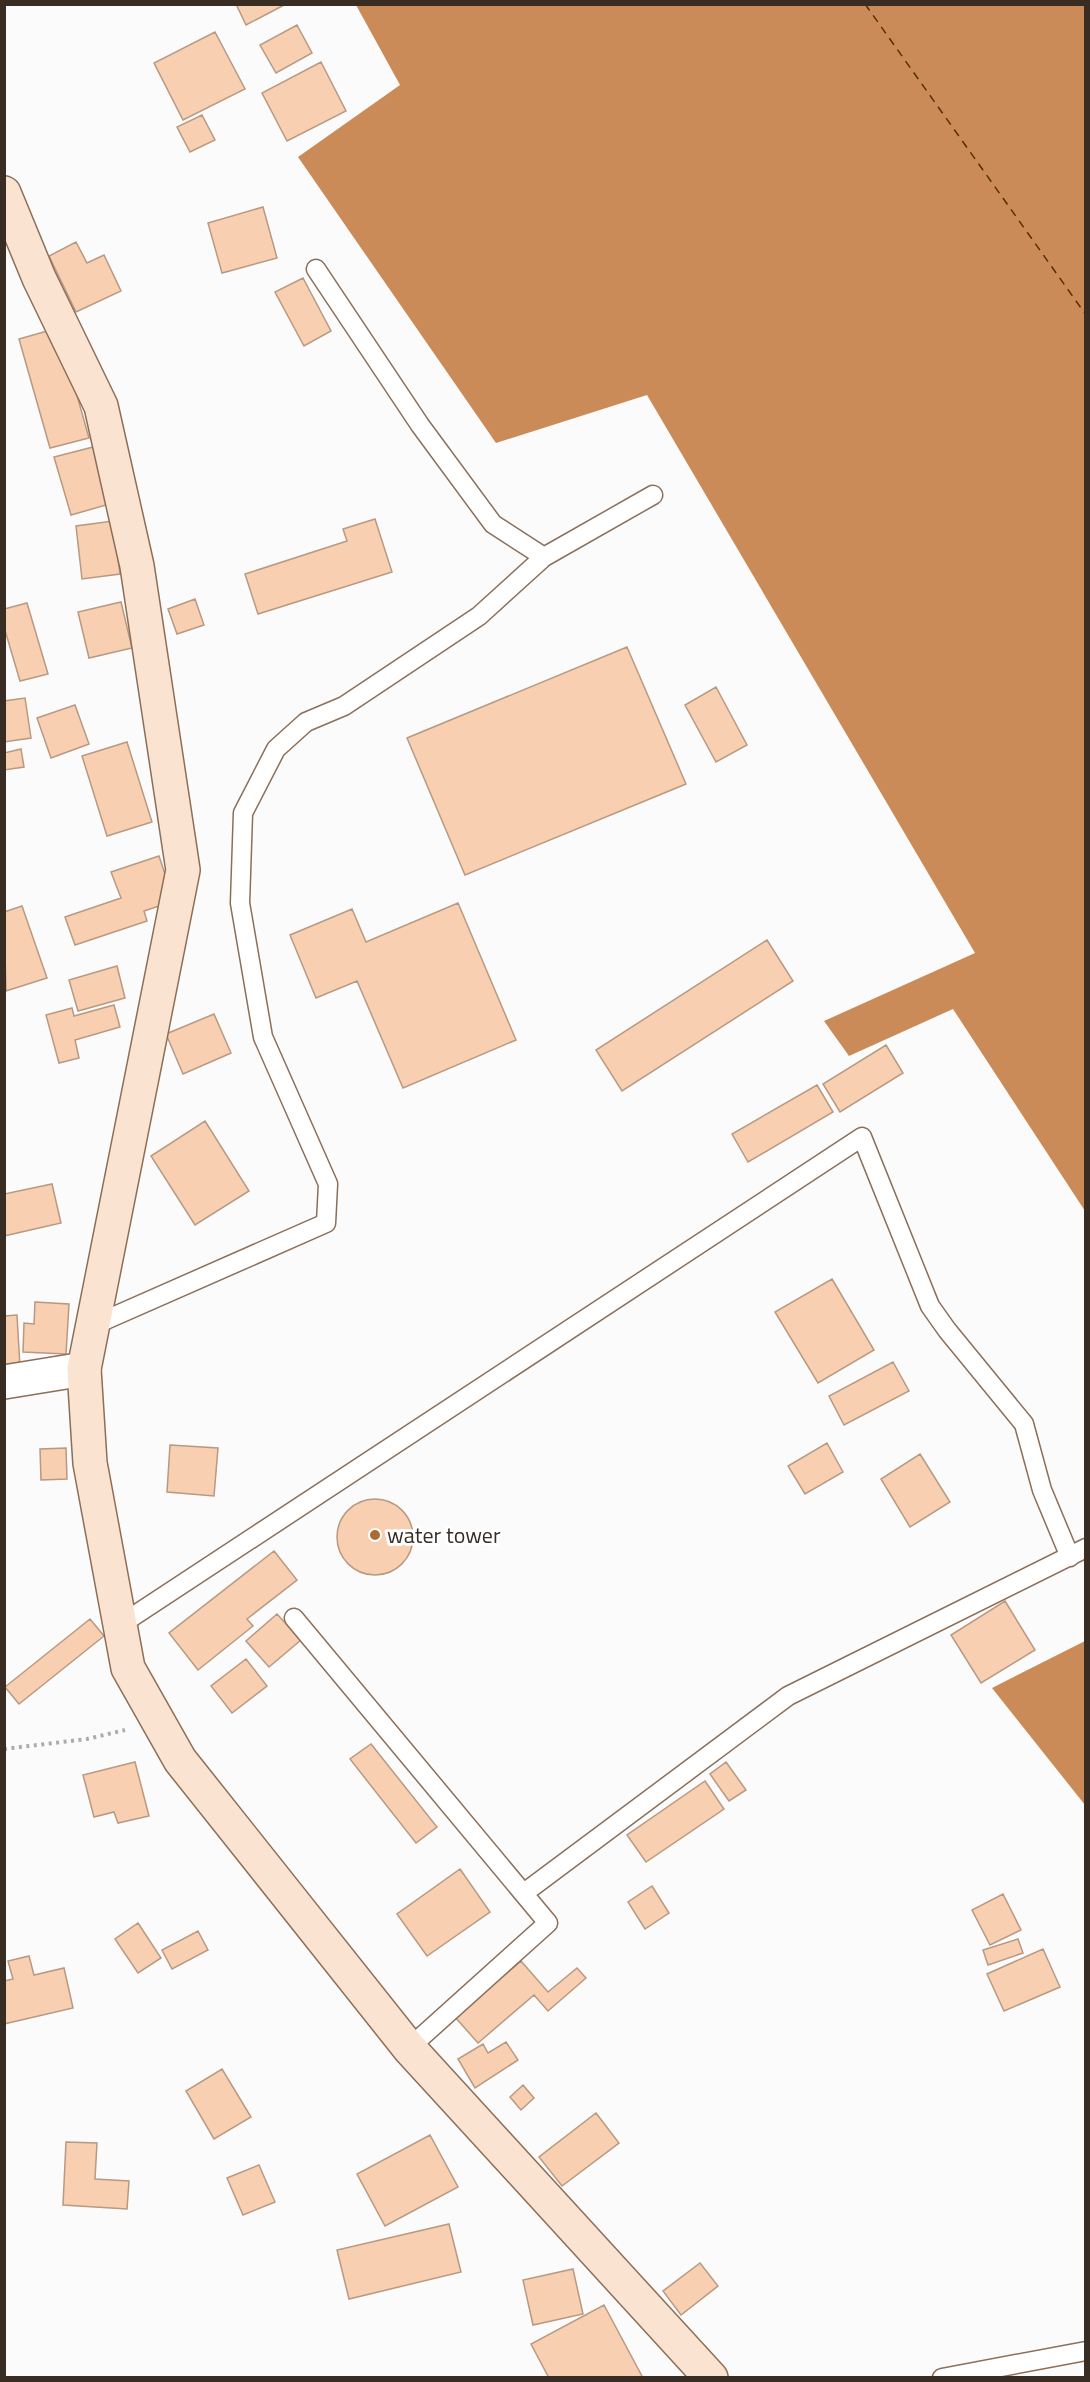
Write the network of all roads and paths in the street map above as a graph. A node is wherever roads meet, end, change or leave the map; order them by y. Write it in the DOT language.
graph roads {
  1 [pos="4,193"];
  2 [pos="316,269"];
  3 [pos="653,495"];
  4 [pos="544,557"];
  5 [pos="92,1326"];
  6 [pos="84,1369"];
  7 [pos="4,1382"];
  8 [pos="1078,1552"];
  9 [pos="294,1618"];
  10 [pos="120,1625"];
  11 [pos="159,1721"];
  12 [pos="4,1749"];
  13 [pos="524,1893"];
  14 [pos="409,2048"];
  15 [pos="1086,2351"];
  16 [pos="711,2378"];
  17 [pos="942,2378"];
  1 -- 5 [label="street"];
  2 -- 4 [label="lane"];
  3 -- 4 [label="lane"];
  4 -- 5 [label="lane"];
  5 -- 6 [label="street"];
  6 -- 7 [label="street"];
  6 -- 10 [label="street"];
  8 -- 10 [label="lane"];
  8 -- 13 [label="lane"];
  9 -- 13 [label="lane"];
  10 -- 11 [label="street"];
  11 -- 12 [label="path"];
  11 -- 14 [label="street"];
  13 -- 14 [label="lane"];
  14 -- 16 [label="street"];
  15 -- 17 [label="lane"];
}
